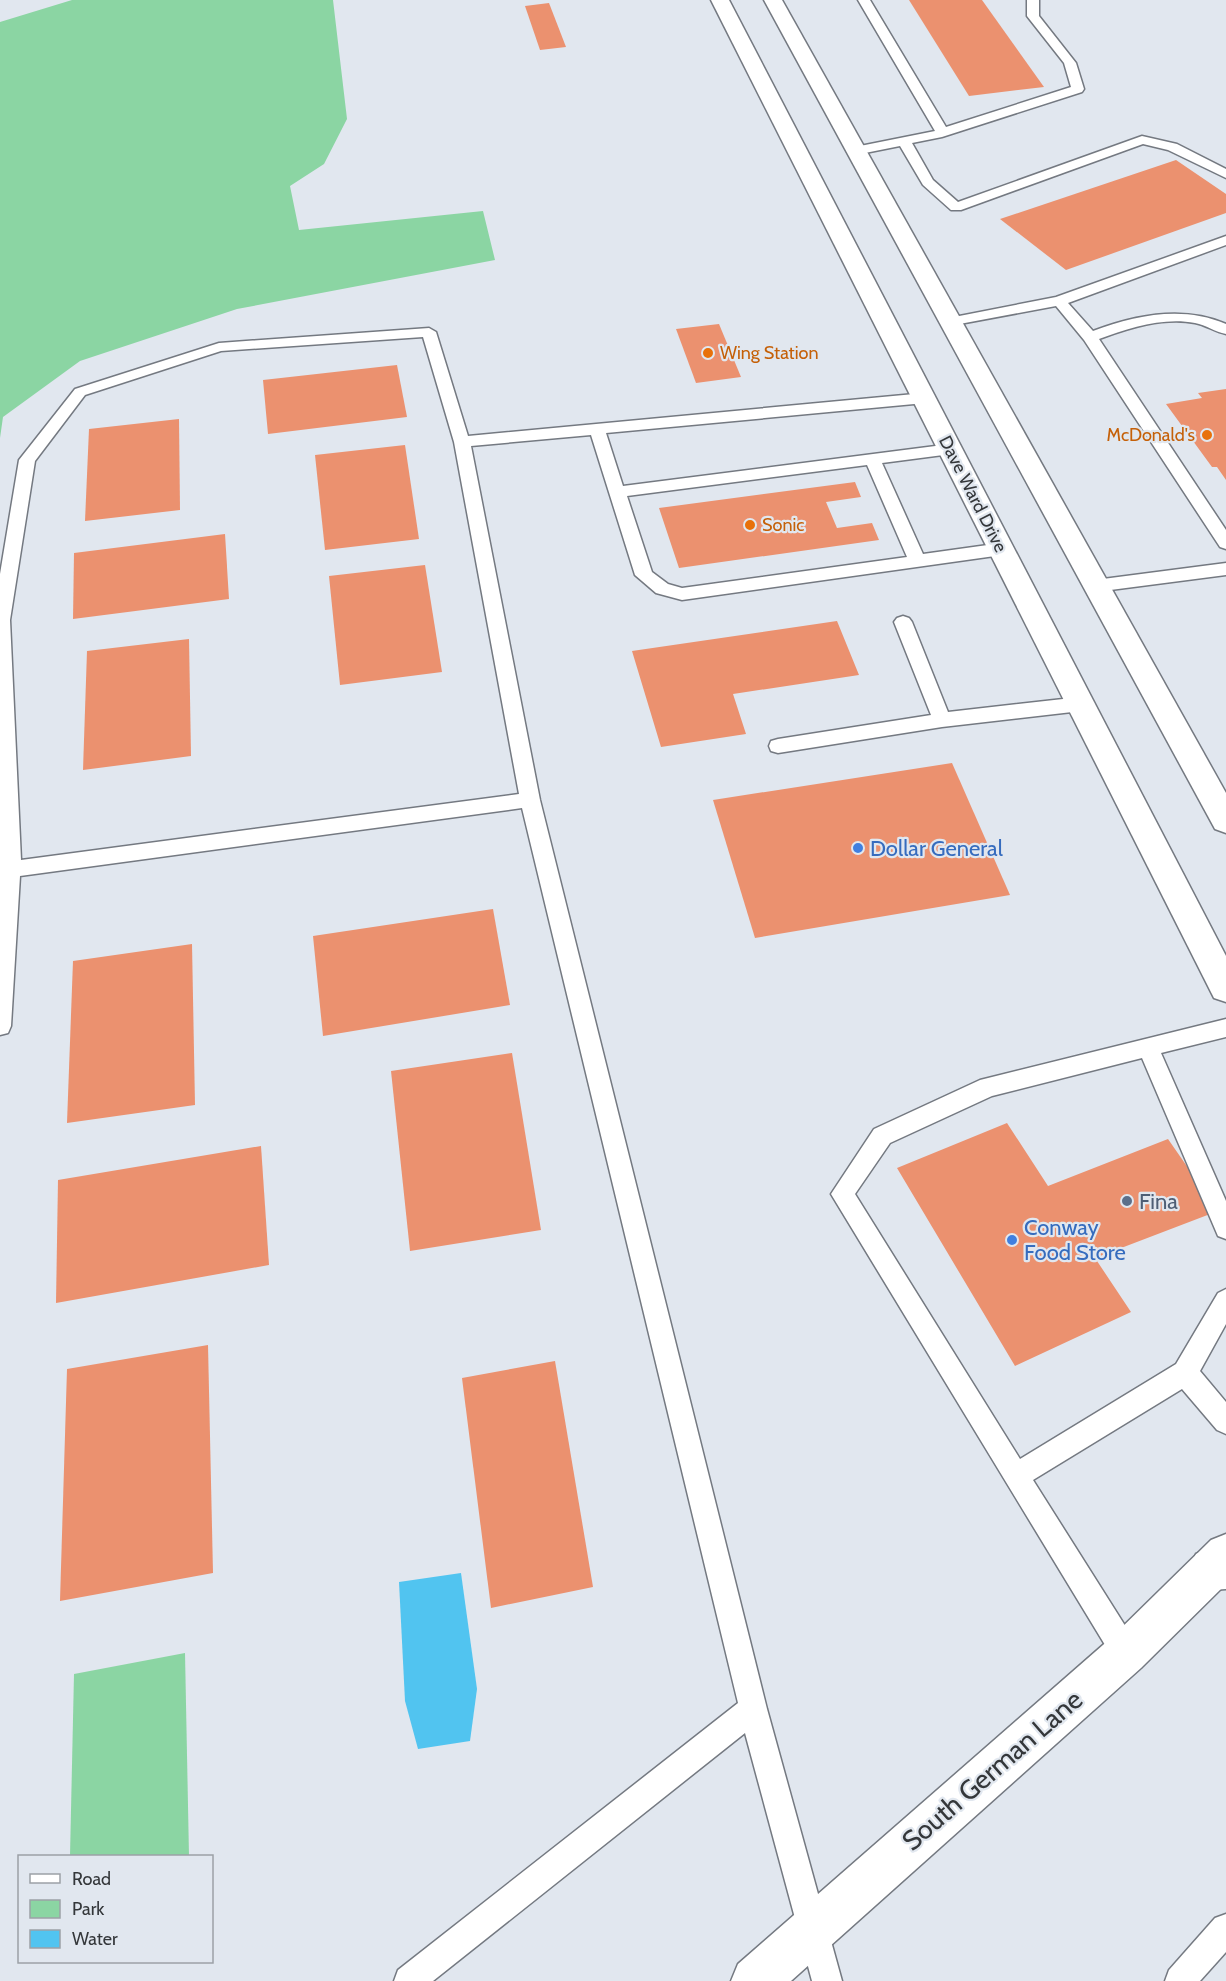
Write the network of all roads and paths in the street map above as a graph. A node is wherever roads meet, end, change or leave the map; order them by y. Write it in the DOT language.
graph roads {
  1 [pos="720,0"];
  2 [pos="773,0"];
  3 [pos="864,0"];
  4 [pos="1033,0"];
  5 [pos="942,132"];
  6 [pos="904,141"];
  7 [pos="855,151"];
  8 [pos="1226,174"];
  9 [pos="1226,240"];
  10 [pos="1059,300"];
  11 [pos="949,322"];
  12 [pos="1226,330"];
  13 [pos="1090,337"];
  14 [pos="925,398"];
  15 [pos="597,429"];
  16 [pos="462,442"];
  17 [pos="951,449"];
  18 [pos="872,459"];
  19 [pos="617,492"];
  20 [pos="1226,543"];
  21 [pos="1002,549"];
  22 [pos="917,561"];
  23 [pos="1226,569"];
  24 [pos="1095,586"];
  25 [pos="903,622"];
  26 [pos="1081,704"];
  27 [pos="942,720"];
  28 [pos="778,746"];
  29 [pos="530,800"];
  30 [pos="1226,821"];
  31 [pos="11,869"];
  32 [pos="1226,988"];
  33 [pos="0,1026"];
  34 [pos="1226,1028"];
  35 [pos="1148,1048"];
  36 [pos="1226,1228"];
  37 [pos="1226,1301"];
  38 [pos="1185,1373"];
  39 [pos="1226,1421"];
  40 [pos="1016,1476"];
  41 [pos="1221,1564"];
  42 [pos="1126,1653"];
  43 [pos="753,1709"];
  44 [pos="812,1929"];
  45 [pos="1226,1929"];
  46 [pos="409,1981"];
  47 [pos="755,1981"];
  48 [pos="827,1981"];
  49 [pos="1180,1981"];
  1 -- 14 [label="main road, Dave Ward Drive"];
  2 -- 7 [label="main road"];
  3 -- 5 [label="lane"];
  4 -- 5 [label="lane"];
  5 -- 6 [label="lane"];
  6 -- 7 [label="lane"];
  6 -- 8 [label="lane"];
  7 -- 11 [label="main road"];
  9 -- 10 [label="lane"];
  10 -- 11 [label="lane"];
  10 -- 13 [label="lane"];
  11 -- 24 [label="main road"];
  12 -- 13 [label="lane"];
  13 -- 20 [label="lane"];
  14 -- 15 [label="lane"];
  14 -- 17 [label="main road, Dave Ward Drive"];
  15 -- 16 [label="lane"];
  15 -- 19 [label="lane"];
  16 -- 29 [label="lane"];
  16 -- 31 [label="lane"];
  17 -- 18 [label="lane"];
  17 -- 21 [label="main road, Dave Ward Drive"];
  18 -- 19 [label="lane"];
  18 -- 22 [label="lane"];
  19 -- 22 [label="lane"];
  21 -- 22 [label="lane"];
  21 -- 26 [label="main road, Dave Ward Drive"];
  23 -- 24 [label="lane"];
  24 -- 30 [label="main road"];
  25 -- 27 [label="lane"];
  26 -- 27 [label="lane"];
  26 -- 32 [label="main road, Dave Ward Drive"];
  27 -- 28 [label="lane"];
  29 -- 31 [label="lane"];
  29 -- 43 [label="lane"];
  31 -- 33 [label="lane"];
  34 -- 35 [label="lane"];
  35 -- 36 [label="lane"];
  35 -- 40 [label="lane"];
  37 -- 38 [label="lane"];
  38 -- 39 [label="lane"];
  38 -- 40 [label="lane"];
  40 -- 42 [label="lane"];
  41 -- 42 [label="main road, South German Lane"];
  42 -- 44 [label="main road, South German Lane"];
  43 -- 44 [label="lane"];
  43 -- 46 [label="lane"];
  44 -- 47 [label="main road, South German Lane"];
  44 -- 48 [label="lane"];
  45 -- 49 [label="lane"];
}
